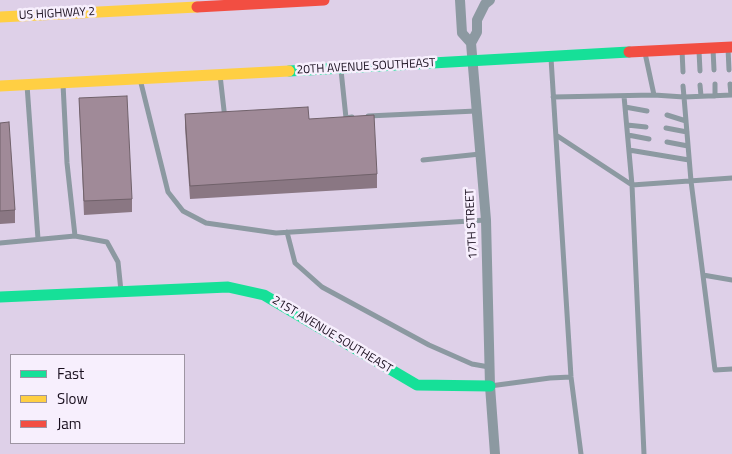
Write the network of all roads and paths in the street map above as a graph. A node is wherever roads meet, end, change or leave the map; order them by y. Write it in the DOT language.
graph roads {
  1 [pos="324,0"];
  2 [pos="460,0"];
  3 [pos="490,0"];
  4 [pos="0,17"];
  5 [pos="471,43"];
  6 [pos="730,47"];
  7 [pos="714,48"];
  8 [pos="699,49"];
  9 [pos="682,50"];
  10 [pos="645,52"];
  11 [pos="551,57"];
  12 [pos="473,62"];
  13 [pos="341,69"];
  14 [pos="714,70"];
  15 [pos="729,70"];
  16 [pos="700,71"];
  17 [pos="683,72"];
  18 [pos="220,74"];
  19 [pos="140,78"];
  20 [pos="63,83"];
  21 [pos="715,84"];
  22 [pos="730,84"];
  23 [pos="27,85"];
  24 [pos="700,85"];
  25 [pos="0,86"];
  26 [pos="683,86"];
  27 [pos="654,95"];
  28 [pos="732,95"];
  29 [pos="624,96"];
  30 [pos="701,96"];
  31 [pos="716,96"];
  32 [pos="553,97"];
  33 [pos="684,97"];
  34 [pos="625,107"];
  35 [pos="477,111"];
  36 [pos="647,111"];
  37 [pos="667,115"];
  38 [pos="365,116"];
  39 [pos="356,117"];
  40 [pos="225,120"];
  41 [pos="686,121"];
  42 [pos="627,125"];
  43 [pos="646,127"];
  44 [pos="666,128"];
  45 [pos="687,132"];
  46 [pos="556,135"];
  47 [pos="628,135"];
  48 [pos="649,139"];
  49 [pos="667,142"];
  50 [pos="688,146"];
  51 [pos="629,150"];
  52 [pos="481,154"];
  53 [pos="423,160"];
  54 [pos="690,160"];
  55 [pos="732,178"];
  56 [pos="692,181"];
  57 [pos="632,185"];
  58 [pos="486,220"];
  59 [pos="287,232"];
  60 [pos="75,236"];
  61 [pos="38,240"];
  62 [pos="0,243"];
  63 [pos="703,275"];
  64 [pos="732,280"];
  65 [pos="121,291"];
  66 [pos="0,297"];
  67 [pos="489,367"];
  68 [pos="732,369"];
  69 [pos="571,377"];
  70 [pos="490,386"];
  71 [pos="495,454"];
  72 [pos="581,454"];
  73 [pos="644,454"];
  1 -- 4 [label="main road, US HIGHWAY 2"];
  2 -- 5 [label="street"];
  3 -- 5 [label="street"];
  5 -- 12 [label="street, 17TH STREET"];
  6 -- 7 [label="main road, 20TH AVENUE SOUTHEAST"];
  6 -- 15 [label="lane"];
  7 -- 8 [label="main road, 20TH AVENUE SOUTHEAST"];
  7 -- 14 [label="lane"];
  8 -- 9 [label="main road, 20TH AVENUE SOUTHEAST"];
  8 -- 16 [label="lane"];
  9 -- 10 [label="main road, 20TH AVENUE SOUTHEAST"];
  9 -- 17 [label="lane"];
  10 -- 11 [label="main road, 20TH AVENUE SOUTHEAST"];
  10 -- 27 [label="lane"];
  11 -- 12 [label="main road, 20TH AVENUE SOUTHEAST"];
  11 -- 32 [label="lane"];
  12 -- 13 [label="main road, 20TH AVENUE SOUTHEAST"];
  12 -- 35 [label="street, 17TH STREET"];
  13 -- 18 [label="main road, 20TH AVENUE SOUTHEAST"];
  13 -- 39 [label="lane"];
  18 -- 19 [label="main road, 20TH AVENUE SOUTHEAST"];
  18 -- 40 [label="lane"];
  19 -- 20 [label="main road, 20TH AVENUE SOUTHEAST"];
  19 -- 59 [label="lane"];
  20 -- 23 [label="main road, 20TH AVENUE SOUTHEAST"];
  20 -- 60 [label="lane"];
  21 -- 31 [label="lane"];
  22 -- 28 [label="lane"];
  23 -- 25 [label="main road, 20TH AVENUE SOUTHEAST"];
  23 -- 61 [label="lane"];
  24 -- 30 [label="lane"];
  26 -- 33 [label="lane"];
  27 -- 29 [label="lane"];
  27 -- 33 [label="lane"];
  28 -- 31 [label="lane"];
  29 -- 32 [label="lane"];
  29 -- 34 [label="lane"];
  30 -- 31 [label="lane"];
  30 -- 33 [label="lane"];
  32 -- 46 [label="lane"];
  33 -- 41 [label="lane"];
  34 -- 36 [label="lane"];
  34 -- 42 [label="lane"];
  35 -- 38 [label="lane"];
  35 -- 52 [label="street, 17TH STREET"];
  37 -- 41 [label="lane"];
  41 -- 45 [label="lane"];
  42 -- 43 [label="lane"];
  42 -- 47 [label="lane"];
  44 -- 45 [label="lane"];
  45 -- 50 [label="lane"];
  46 -- 57 [label="lane"];
  46 -- 69 [label="lane"];
  47 -- 48 [label="lane"];
  47 -- 51 [label="lane"];
  49 -- 50 [label="lane"];
  50 -- 54 [label="lane"];
  51 -- 54 [label="lane"];
  51 -- 57 [label="lane"];
  52 -- 53 [label="lane"];
  52 -- 58 [label="street, 17TH STREET"];
  54 -- 56 [label="lane"];
  55 -- 56 [label="lane"];
  56 -- 57 [label="lane"];
  56 -- 63 [label="lane"];
  57 -- 73 [label="lane"];
  58 -- 59 [label="lane"];
  58 -- 67 [label="street, 17TH STREET"];
  59 -- 67 [label="lane"];
  60 -- 61 [label="lane"];
  60 -- 65 [label="lane"];
  61 -- 62 [label="lane"];
  63 -- 64 [label="lane"];
  63 -- 68 [label="lane"];
  65 -- 66 [label="main road, 21ST AVENUE SOUTHEAST"];
  65 -- 70 [label="main road, 21ST AVENUE SOUTHEAST"];
  67 -- 70 [label="street, 17TH STREET"];
  69 -- 70 [label="lane, 21ST AVENUE SOUTHEAST"];
  69 -- 72 [label="lane"];
  70 -- 71 [label="street, 17TH STREET"];
}
